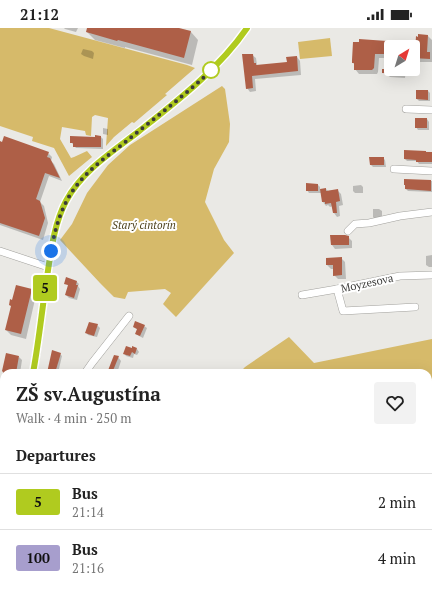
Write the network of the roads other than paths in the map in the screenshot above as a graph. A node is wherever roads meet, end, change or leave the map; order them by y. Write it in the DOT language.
graph roads {
  1 [pos="247,28"];
  2 [pos="406,109"];
  3 [pos="432,110"];
  4 [pos="394,169"];
  5 [pos="432,171"];
  6 [pos="432,212"];
  7 [pos="348,231"];
  8 [pos="0,251"];
  9 [pos="48,267"];
  10 [pos="432,274"];
  11 [pos="337,289"];
  12 [pos="302,295"];
  13 [pos="415,307"];
  14 [pos="128,316"];
  15 [pos="34,369"];
  16 [pos="88,369"];
  1 -- 9 [label="street"];
  2 -- 3 [label="street"];
  4 -- 5 [label="street"];
  6 -- 7 [label="street"];
  8 -- 9 [label="street"];
  9 -- 15 [label="street"];
  10 -- 11 [label="street, Moyzesova"];
  11 -- 12 [label="street, Moyzesova"];
  11 -- 13 [label="street"];
  14 -- 16 [label="street"];
}
